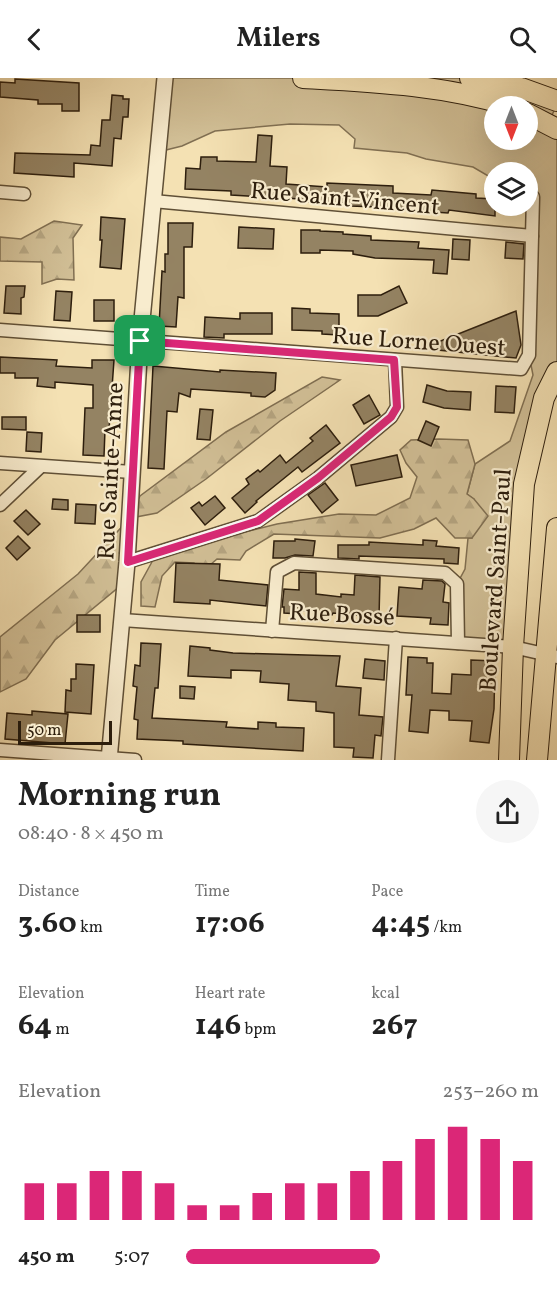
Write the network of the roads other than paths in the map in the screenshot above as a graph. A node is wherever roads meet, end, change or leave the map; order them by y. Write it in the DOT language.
graph roads {
  1 [pos="165,78"];
  2 [pos="303,78"];
  3 [pos="470,78"];
  4 [pos="484,98"];
  5 [pos="557,101"];
  6 [pos="538,119"];
  7 [pos="557,129"];
  8 [pos="0,192"];
  9 [pos="24,194"];
  10 [pos="153,201"];
  11 [pos="533,216"];
  12 [pos="532,236"];
  13 [pos="0,330"];
  14 [pos="140,341"];
  15 [pos="394,360"];
  16 [pos="557,372"];
  17 [pos="0,463"];
  18 [pos="40,467"];
  19 [pos="132,472"];
  20 [pos="0,505"];
  21 [pos="557,528"];
  22 [pos="128,562"];
  23 [pos="122,620"];
  24 [pos="272,631"];
  25 [pos="396,638"];
  26 [pos="458,642"];
  27 [pos="513,647"];
  28 [pos="552,657"];
  29 [pos="0,750"];
  30 [pos="109,759"];
  31 [pos="135,760"];
  32 [pos="388,760"];
  33 [pos="509,760"];
  34 [pos="537,760"];
  1 -- 10 [label="street, Rue Sainte-Anne"];
  2 -- 4 [label="main road"];
  3 -- 5 [label="main road"];
  6 -- 7 [label="main road"];
  8 -- 9 [label="street"];
  10 -- 12 [label="street, Rue Saint-Vincent"];
  10 -- 14 [label="street, Rue Sainte-Anne"];
  11 -- 12 [label="street, Rue Lorne Ouest"];
  12 -- 15 [label="street, Rue Lorne Ouest"];
  13 -- 14 [label="street, Rue Lorne Ouest"];
  14 -- 15 [label="street, Rue Lorne Ouest"];
  14 -- 19 [label="street, Rue Sainte-Anne"];
  15 -- 22 [label="street"];
  16 -- 27 [label="main road, Boulevard Saint-Paul"];
  17 -- 18 [label="street"];
  18 -- 19 [label="street"];
  18 -- 20 [label="street"];
  19 -- 22 [label="street, Rue Sainte-Anne"];
  21 -- 28 [label="main road"];
  22 -- 23 [label="street, Rue Sainte-Anne"];
  23 -- 24 [label="street, Rue Bossé"];
  23 -- 30 [label="street, Rue Sainte-Anne"];
  24 -- 25 [label="street, Rue Bossé"];
  24 -- 26 [label="street"];
  25 -- 26 [label="street, Rue Bossé"];
  25 -- 32 [label="street"];
  26 -- 27 [label="street, Rue Bossé"];
  27 -- 28 [label="street, Rue Bossé"];
  27 -- 33 [label="main road, Boulevard Saint-Paul"];
  28 -- 34 [label="main road"];
  29 -- 30 [label="street"];
  30 -- 31 [label="street"];
}
